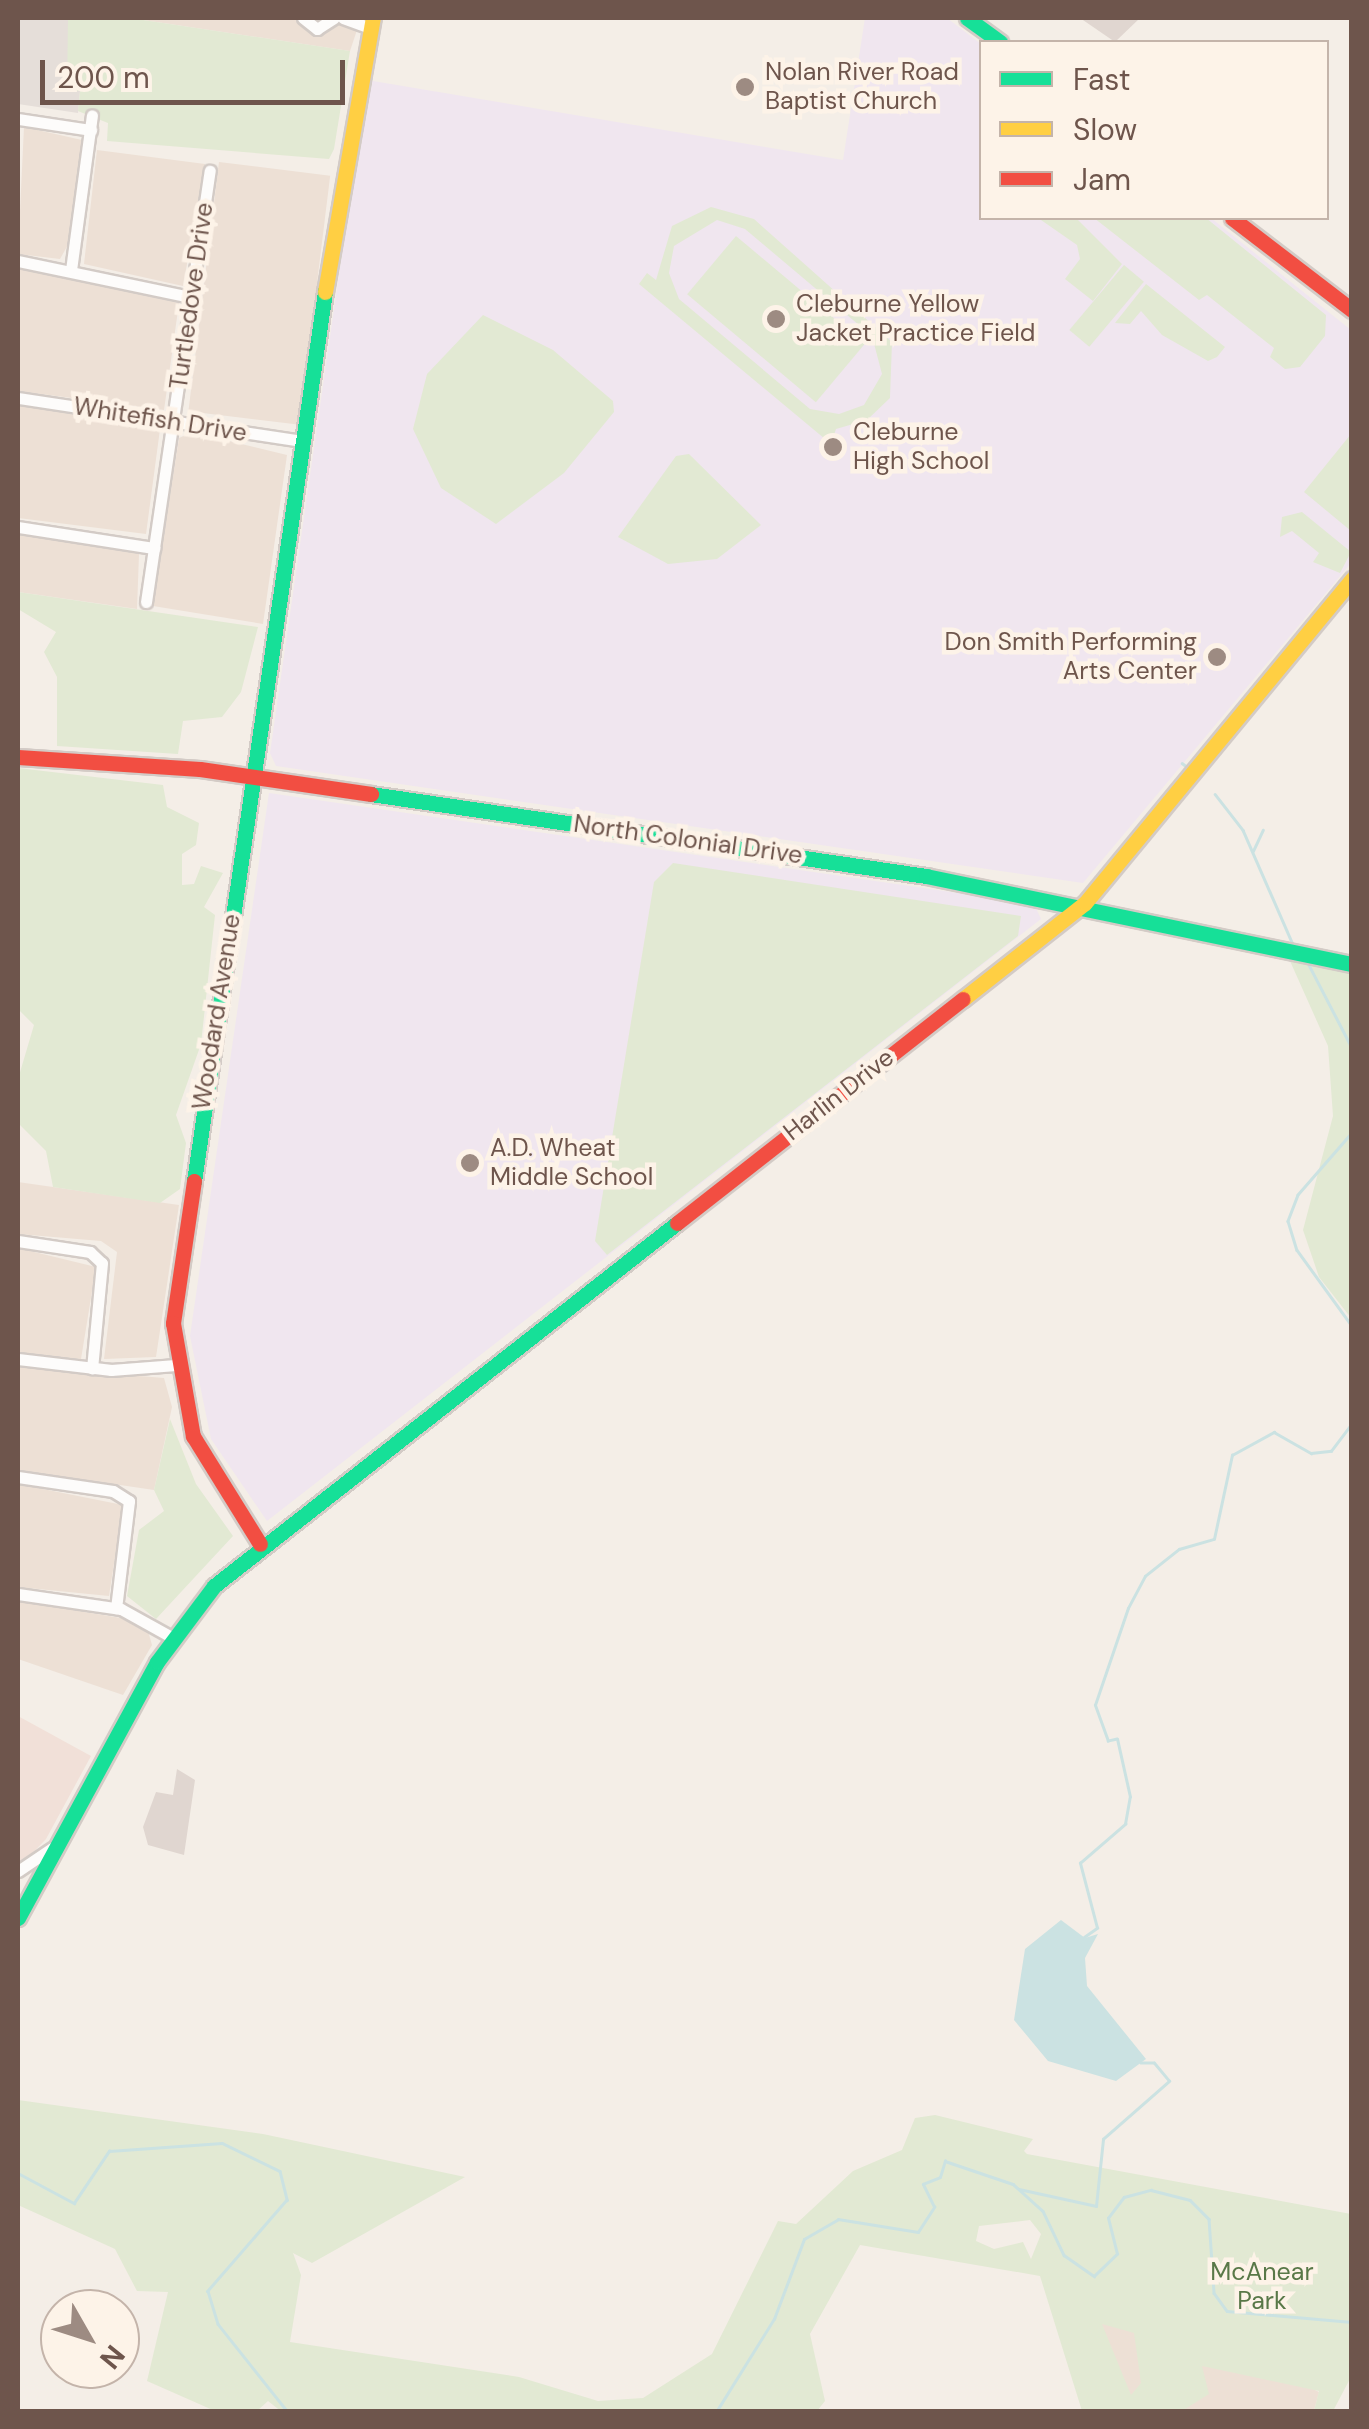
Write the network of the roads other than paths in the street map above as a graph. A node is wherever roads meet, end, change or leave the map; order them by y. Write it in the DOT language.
graph roads {
  1 [pos="303,18"];
  2 [pos="334,18"];
  3 [pos="343,18"];
  4 [pos="967,18"];
  5 [pos="370,22"];
  6 [pos="997,40"];
  7 [pos="92,115"];
  8 [pos="18,119"];
  9 [pos="91,130"];
  10 [pos="210,171"];
  11 [pos="1235,220"];
  12 [pos="18,260"];
  13 [pos="71,270"];
  14 [pos="191,297"];
  15 [pos="1352,310"];
  16 [pos="18,398"];
  17 [pos="173,422"];
  18 [pos="302,441"];
  19 [pos="18,527"];
  20 [pos="154,548"];
  21 [pos="1352,579"];
  22 [pos="146,602"];
  23 [pos="18,757"];
  24 [pos="252,776"];
  25 [pos="1086,903"];
  26 [pos="1352,964"];
  27 [pos="18,1241"];
  28 [pos="18,1359"];
  29 [pos="176,1365"];
  30 [pos="92,1369"];
  31 [pos="18,1477"];
  32 [pos="260,1544"];
  33 [pos="18,1594"];
  34 [pos="116,1608"];
  35 [pos="172,1638"];
  36 [pos="56,1845"];
  37 [pos="18,1871"];
  38 [pos="23,1895"];
  39 [pos="18,1918"];
  1 -- 2 [label="street"];
  3 -- 5 [label="street"];
  4 -- 6 [label="street"];
  5 -- 18 [label="street, Woodard Avenue"];
  7 -- 9 [label="street"];
  8 -- 9 [label="street"];
  9 -- 13 [label="street"];
  10 -- 14 [label="street, Turtledove Drive"];
  11 -- 15 [label="street"];
  12 -- 13 [label="street"];
  13 -- 14 [label="street"];
  14 -- 17 [label="street, Turtledove Drive"];
  16 -- 17 [label="street, Whitefish Drive"];
  17 -- 18 [label="street, Whitefish Drive"];
  17 -- 20 [label="street, Turtledove Drive"];
  18 -- 24 [label="street, Woodard Avenue"];
  19 -- 20 [label="street"];
  20 -- 22 [label="street, Turtledove Drive"];
  21 -- 25 [label="street, Harlin Drive"];
  23 -- 24 [label="street, North Colonial Drive"];
  24 -- 25 [label="street, North Colonial Drive"];
  24 -- 29 [label="street, Woodard Avenue"];
  25 -- 26 [label="street, North Colonial Drive"];
  25 -- 32 [label="street, Harlin Drive"];
  27 -- 30 [label="street"];
  28 -- 30 [label="street"];
  29 -- 30 [label="street"];
  29 -- 32 [label="street, Woodard Avenue"];
  31 -- 34 [label="street"];
  32 -- 35 [label="street"];
  33 -- 34 [label="street"];
  34 -- 35 [label="street"];
  35 -- 36 [label="street"];
  36 -- 37 [label="street"];
  36 -- 38 [label="street"];
  38 -- 39 [label="street"];
}
